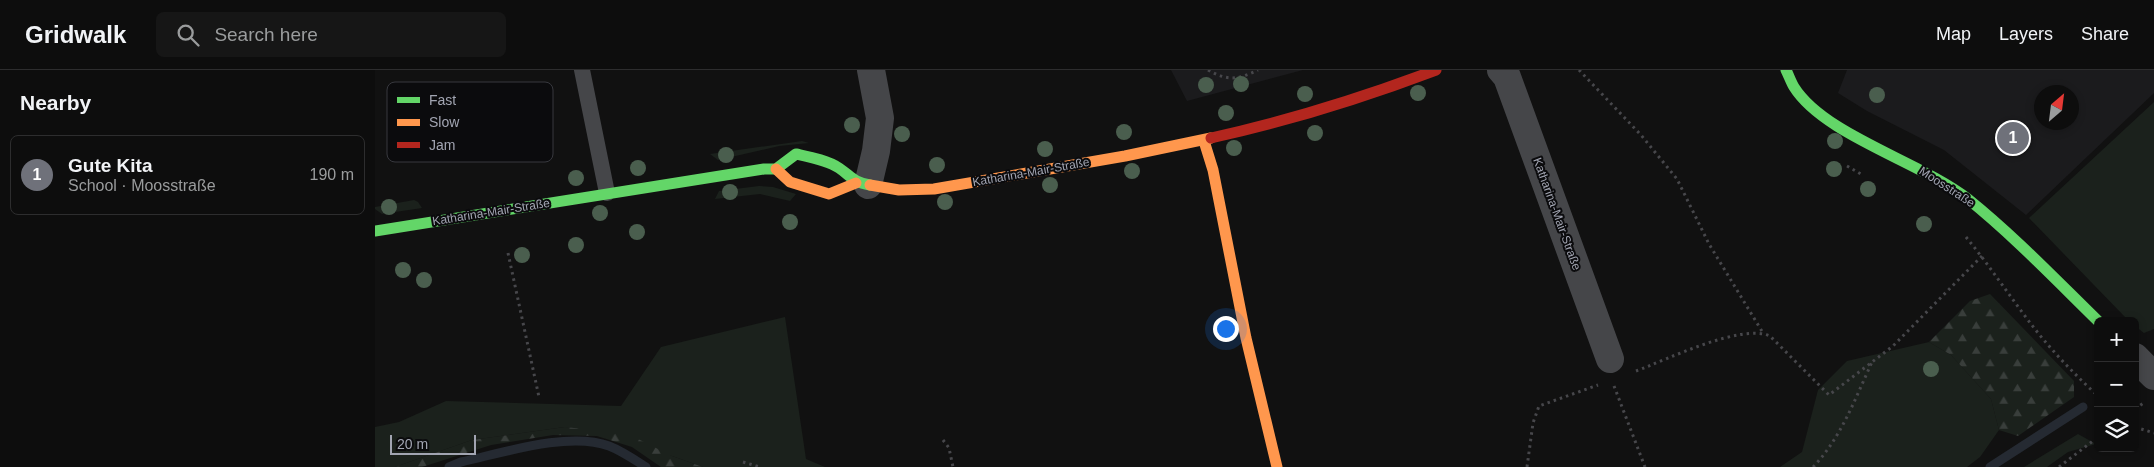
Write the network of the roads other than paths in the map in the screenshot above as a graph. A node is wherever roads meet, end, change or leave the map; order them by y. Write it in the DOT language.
graph roads {
  1 [pos="583,70"];
  2 [pos="871,70"];
  3 [pos="1436,70"];
  4 [pos="1501,70"];
  5 [pos="1787,70"];
  6 [pos="1204,141"];
  7 [pos="776,169"];
  8 [pos="862,184"];
  9 [pos="607,194"];
  10 [pos="375,231"];
  11 [pos="2094,317"];
  12 [pos="1611,370"];
  13 [pos="1277,467"];
  1 -- 9 [label="lane"];
  2 -- 8 [label="street"];
  3 -- 6 [label="street, Katharina-Mair-Straße"];
  4 -- 12 [label="street, Katharina-Mair-Straße"];
  5 -- 11 [label="street, Moosstraße"];
  6 -- 8 [label="street, Katharina-Mair-Straße"];
  6 -- 13 [label="street"];
  7 -- 8 [label="street"];
  7 -- 8 [label="street"];
  7 -- 9 [label="street, Katharina-Mair-Straße"];
  9 -- 10 [label="street, Katharina-Mair-Straße"];
}
